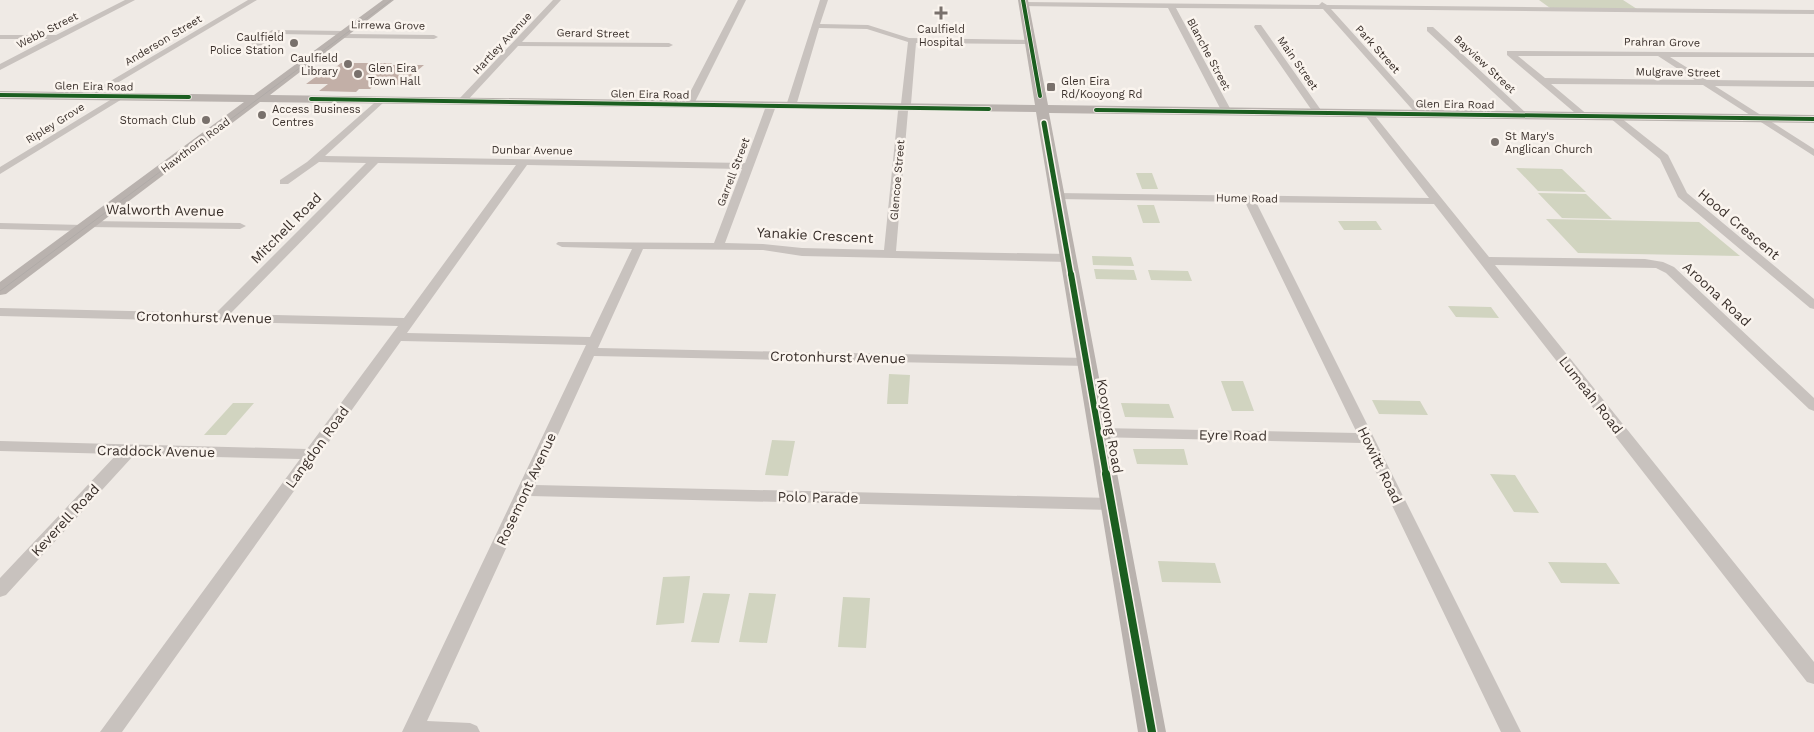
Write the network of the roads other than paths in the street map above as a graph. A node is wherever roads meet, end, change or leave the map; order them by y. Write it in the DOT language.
graph roads {
  1 [pos="131,0"];
  2 [pos="252,0"];
  3 [pos="389,0"];
  4 [pos="558,0"];
  5 [pos="742,0"];
  6 [pos="824,0"];
  7 [pos="1318,0"];
  8 [pos="1023,2"];
  9 [pos="1141,3"];
  10 [pos="1220,3"];
  11 [pos="1171,6"];
  12 [pos="1324,7"];
  13 [pos="1814,12"];
  14 [pos="816,26"];
  15 [pos="1258,27"];
  16 [pos="1430,29"];
  17 [pos="343,34"];
  18 [pos="0,37"];
  19 [pos="58,37"];
  20 [pos="434,37"];
  21 [pos="912,41"];
  22 [pos="1030,42"];
  23 [pos="516,44"];
  24 [pos="669,45"];
  25 [pos="247,51"];
  26 [pos="1659,54"];
  27 [pos="1813,56"];
  28 [pos="0,67"];
  29 [pos="1542,82"];
  30 [pos="1705,83"];
  31 [pos="1814,84"];
  32 [pos="0,95"];
  33 [pos="92,96"];
  34 [pos="123,96"];
  35 [pos="257,98"];
  36 [pos="381,100"];
  37 [pos="462,101"];
  38 [pos="689,104"];
  39 [pos="771,106"];
  40 [pos="791,106"];
  41 [pos="905,108"];
  42 [pos="1042,109"];
  43 [pos="1227,112"];
  44 [pos="1318,113"];
  45 [pos="1368,114"];
  46 [pos="1421,114"];
  47 [pos="1523,115"];
  48 [pos="1584,116"];
  49 [pos="1613,116"];
  50 [pos="1760,118"];
  51 [pos="1814,119"];
  52 [pos="1814,153"];
  53 [pos="316,159"];
  54 [pos="375,160"];
  55 [pos="524,162"];
  56 [pos="748,166"];
  57 [pos="0,171"];
  58 [pos="284,182"];
  59 [pos="1057,196"];
  60 [pos="1249,198"];
  61 [pos="1436,201"];
  62 [pos="0,226"];
  63 [pos="86,226"];
  64 [pos="240,226"];
  65 [pos="562,244"];
  66 [pos="640,245"];
  67 [pos="718,247"];
  68 [pos="890,254"];
  69 [pos="1068,258"];
  70 [pos="1484,261"];
  71 [pos="0,290"];
  72 [pos="1814,305"];
  73 [pos="0,312"];
  74 [pos="219,318"];
  75 [pos="408,322"];
  76 [pos="397,337"];
  77 [pos="593,346"];
  78 [pos="1086,362"];
  79 [pos="1814,406"];
  80 [pos="1098,433"];
  81 [pos="1366,438"];
  82 [pos="0,446"];
  83 [pos="129,451"];
  84 [pos="312,454"];
  85 [pos="526,490"];
  86 [pos="1111,504"];
  87 [pos="0,590"];
  88 [pos="1814,676"];
  89 [pos="413,731"];
  90 [pos="110,732"];
  91 [pos="470,732"];
  92 [pos="1152,732"];
  93 [pos="1511,732"];
  1 -- 19 [label="street, Webb Street"];
  2 -- 33 [label="street, Anderson Street"];
  3 -- 17 [label="main road, Hawthorn Road"];
  4 -- 23 [label="street, Hartley Avenue"];
  5 -- 38 [label="street"];
  6 -- 14 [label="street"];
  7 -- 12 [label="street, Park Street"];
  8 -- 9 [label="street"];
  8 -- 22 [label="main road, Kooyong Road"];
  9 -- 11 [label="street"];
  10 -- 11 [label="street"];
  10 -- 12 [label="street"];
  11 -- 43 [label="street, Blanche Street"];
  12 -- 13 [label="street"];
  12 -- 46 [label="street, Park Street"];
  14 -- 21 [label="street"];
  14 -- 40 [label="street"];
  15 -- 44 [label="street, Main Street"];
  16 -- 47 [label="street, Bayview Street"];
  17 -- 20 [label="street, Lirrewa Grove"];
  17 -- 25 [label="street, Lirrewa Grove"];
  17 -- 35 [label="main road, Hawthorn Road"];
  18 -- 19 [label="street"];
  19 -- 28 [label="street, Webb Street"];
  21 -- 22 [label="street"];
  21 -- 41 [label="street, Glencoe Street"];
  22 -- 42 [label="main road, Kooyong Road"];
  23 -- 24 [label="street, Gerard Street"];
  23 -- 37 [label="street, Hartley Avenue"];
  26 -- 27 [label="street, Prahran Grove"];
  26 -- 29 [label="street, Prahran Grove"];
  26 -- 30 [label="street"];
  29 -- 30 [label="street, Mulgrave Street"];
  29 -- 48 [label="street"];
  30 -- 31 [label="street, Mulgrave Street"];
  30 -- 50 [label="street"];
  32 -- 33 [label="main road, Glen Eira Road"];
  33 -- 34 [label="main road, Glen Eira Road"];
  34 -- 35 [label="main road, Glen Eira Road"];
  34 -- 57 [label="street, Ripley Grove"];
  35 -- 36 [label="main road, Glen Eira Road"];
  35 -- 63 [label="main road, Hawthorn Road"];
  36 -- 37 [label="main road, Glen Eira Road"];
  36 -- 53 [label="street"];
  37 -- 38 [label="main road, Glen Eira Road"];
  38 -- 39 [label="main road, Glen Eira Road"];
  39 -- 40 [label="main road, Glen Eira Road"];
  39 -- 56 [label="street, Garrell Street"];
  40 -- 41 [label="main road, Glen Eira Road"];
  41 -- 42 [label="main road, Glen Eira Road"];
  41 -- 68 [label="street, Glencoe Street"];
  42 -- 43 [label="main road, Glen Eira Road"];
  42 -- 59 [label="main road, Kooyong Road"];
  43 -- 44 [label="main road, Glen Eira Road"];
  44 -- 45 [label="main road, Glen Eira Road"];
  45 -- 46 [label="main road, Glen Eira Road"];
  45 -- 61 [label="street, Lumeah Road"];
  46 -- 47 [label="main road, Glen Eira Road"];
  47 -- 48 [label="main road, Glen Eira Road"];
  48 -- 49 [label="main road, Glen Eira Road"];
  49 -- 50 [label="main road, Glen Eira Road"];
  49 -- 72 [label="street, Hood Crescent"];
  50 -- 51 [label="main road, Glen Eira Road"];
  50 -- 52 [label="street"];
  53 -- 54 [label="street, Dunbar Avenue"];
  53 -- 58 [label="street"];
  54 -- 55 [label="street, Dunbar Avenue"];
  54 -- 74 [label="street, Mitchell Road"];
  55 -- 56 [label="street, Dunbar Avenue"];
  55 -- 75 [label="street, Langdon Road"];
  56 -- 67 [label="street, Garrell Street"];
  59 -- 60 [label="street, Hume Road"];
  59 -- 69 [label="main road, Kooyong Road"];
  60 -- 61 [label="street, Hume Road"];
  60 -- 81 [label="street, Howitt Road"];
  61 -- 70 [label="street, Lumeah Road"];
  62 -- 63 [label="street"];
  63 -- 64 [label="street, Walworth Avenue"];
  63 -- 71 [label="main road, Hawthorn Road"];
  65 -- 66 [label="street, Yanakie Crescent"];
  66 -- 67 [label="street, Yanakie Crescent"];
  66 -- 77 [label="street, Rosemont Avenue"];
  67 -- 68 [label="street, Yanakie Crescent"];
  68 -- 69 [label="street, Yanakie Crescent"];
  69 -- 78 [label="main road, Kooyong Road"];
  70 -- 79 [label="street, Aroona Road"];
  70 -- 88 [label="street, Lumeah Road"];
  73 -- 74 [label="street, Crotonhurst Avenue"];
  74 -- 75 [label="street, Crotonhurst Avenue"];
  75 -- 76 [label="street, Langdon Road"];
  76 -- 77 [label="street, Crotonhurst Avenue"];
  76 -- 84 [label="street, Langdon Road"];
  77 -- 78 [label="street, Crotonhurst Avenue"];
  77 -- 85 [label="street, Rosemont Avenue"];
  78 -- 80 [label="main road, Kooyong Road"];
  80 -- 81 [label="street, Eyre Road"];
  80 -- 86 [label="main road, Kooyong Road"];
  81 -- 93 [label="street, Howitt Road"];
  82 -- 83 [label="street, Craddock Avenue"];
  83 -- 84 [label="street, Craddock Avenue"];
  83 -- 87 [label="street, Keverell Road"];
  84 -- 90 [label="street, Langdon Road"];
  85 -- 86 [label="street, Polo Parade"];
  85 -- 89 [label="street, Rosemont Avenue"];
  86 -- 92 [label="main road, Kooyong Road"];
  89 -- 91 [label="street"];
}
